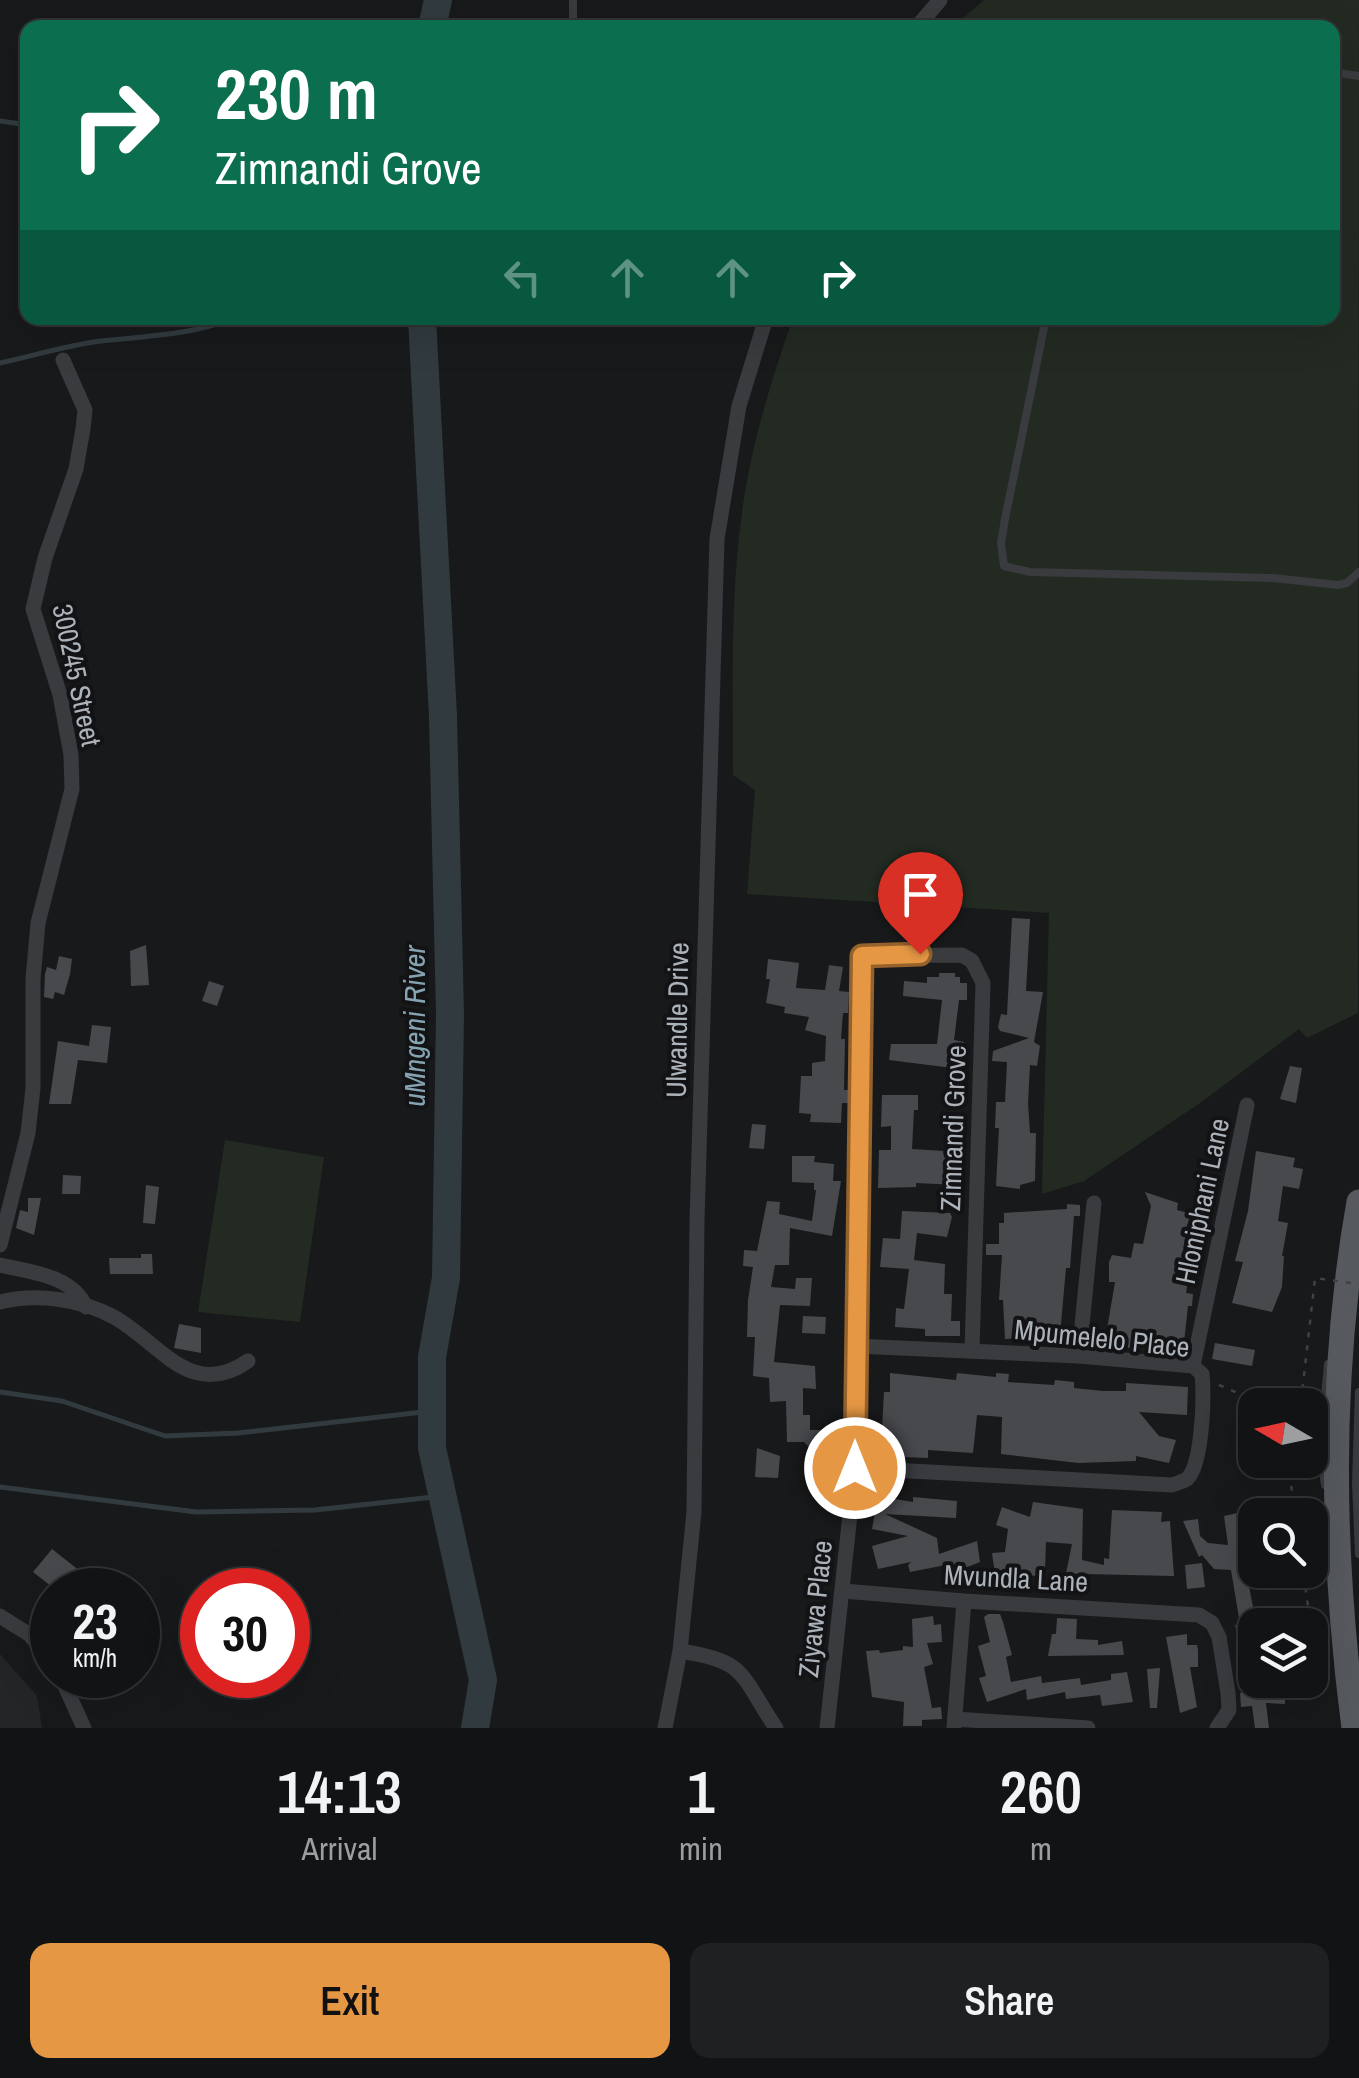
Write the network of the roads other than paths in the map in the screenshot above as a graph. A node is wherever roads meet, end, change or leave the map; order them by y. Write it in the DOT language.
graph roads {
  1 [pos="940,0"];
  2 [pos="923,20"];
  3 [pos="764,325"];
  4 [pos="1045,325"];
  5 [pos="63,360"];
  6 [pos="1359,572"];
  7 [pos="862,956"];
  8 [pos="1247,1106"];
  9 [pos="1359,1202"];
  10 [pos="1094,1203"];
  11 [pos="0,1245"];
  12 [pos="0,1265"];
  13 [pos="0,1302"];
  14 [pos="86,1307"];
  15 [pos="856,1346"];
  16 [pos="972,1351"];
  17 [pos="1079,1356"];
  18 [pos="248,1361"];
  19 [pos="1198,1372"];
  20 [pos="1359,1392"];
  21 [pos="855,1468"];
  22 [pos="1347,1551"];
  23 [pos="843,1590"];
  24 [pos="964,1602"];
  25 [pos="0,1616"];
  26 [pos="30,1634"];
  27 [pos="680,1651"];
  28 [pos="70,1698"];
  29 [pos="954,1724"];
  30 [pos="84,1728"];
  31 [pos="665,1728"];
  32 [pos="776,1728"];
  33 [pos="827,1728"];
  34 [pos="1088,1728"];
  35 [pos="1217,1728"];
  36 [pos="1354,1728"];
  1 -- 2 [label="street"];
  3 -- 27 [label="street, Ulwandle Drive"];
  4 -- 6 [label="lane"];
  5 -- 11 [label="street, 300245 Street"];
  7 -- 15 [label="street, Ziyawa Place"];
  7 -- 16 [label="street, Zimnandi Grove"];
  8 -- 19 [label="street, Hloniphani Lane"];
  9 -- 22 [label="main road"];
  10 -- 17 [label="street"];
  12 -- 14 [label="street"];
  13 -- 14 [label="street"];
  14 -- 18 [label="street"];
  15 -- 16 [label="street, Mpumelelo Place"];
  15 -- 21 [label="street, Ziyawa Place"];
  16 -- 17 [label="street, Mpumelelo Place"];
  17 -- 19 [label="street, Mpumelelo Place"];
  19 -- 21 [label="street, Mpumelelo Place"];
  20 -- 22 [label="lane"];
  21 -- 23 [label="street, Ziyawa Place"];
  22 -- 36 [label="main road"];
  23 -- 24 [label="street, Mvundla Lane"];
  23 -- 33 [label="street, Ziyawa Place"];
  24 -- 29 [label="street"];
  24 -- 35 [label="street, Mvundla Lane"];
  25 -- 26 [label="street"];
  27 -- 31 [label="street, Ulwandle Drive"];
  27 -- 32 [label="street"];
  28 -- 30 [label="street"];
  29 -- 34 [label="street"];
}
